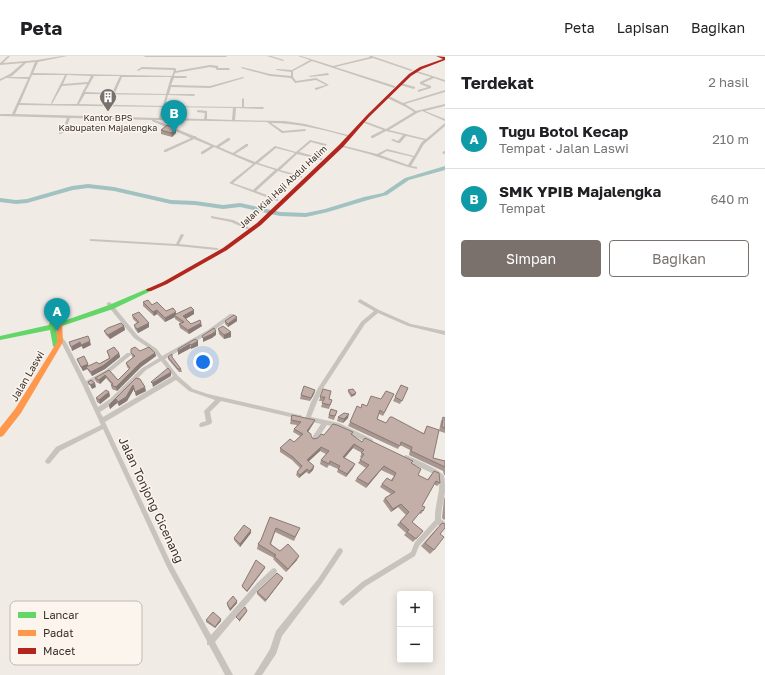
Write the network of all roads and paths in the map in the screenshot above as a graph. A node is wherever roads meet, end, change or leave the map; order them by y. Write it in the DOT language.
graph roads {
  1 [pos="9,56"];
  2 [pos="66,56"];
  3 [pos="145,56"];
  4 [pos="168,56"];
  5 [pos="213,56"];
  6 [pos="226,56"];
  7 [pos="268,56"];
  8 [pos="299,56"];
  9 [pos="371,56"];
  10 [pos="272,58"];
  11 [pos="443,58"];
  12 [pos="283,60"];
  13 [pos="312,60"];
  14 [pos="25,62"];
  15 [pos="276,62"];
  16 [pos="37,63"];
  17 [pos="167,63"];
  18 [pos="1,64"];
  19 [pos="242,68"];
  20 [pos="335,68"];
  21 [pos="229,69"];
  22 [pos="138,70"];
  23 [pos="277,70"];
  24 [pos="175,71"];
  25 [pos="292,71"];
  26 [pos="414,71"];
  27 [pos="32,74"];
  28 [pos="328,74"];
  29 [pos="66,75"];
  30 [pos="93,75"];
  31 [pos="310,75"];
  32 [pos="121,76"];
  33 [pos="173,77"];
  34 [pos="186,77"];
  35 [pos="292,77"];
  36 [pos="305,77"];
  37 [pos="434,77"];
  38 [pos="5,78"];
  39 [pos="30,78"];
  40 [pos="243,78"];
  41 [pos="0,80"];
  42 [pos="313,80"];
  43 [pos="445,81"];
  44 [pos="89,83"];
  45 [pos="61,85"];
  46 [pos="170,86"];
  47 [pos="398,86"];
  48 [pos="414,88"];
  49 [pos="316,89"];
  50 [pos="445,91"];
  51 [pos="419,92"];
  52 [pos="83,93"];
  53 [pos="113,94"];
  54 [pos="167,95"];
  55 [pos="194,95"];
  56 [pos="388,97"];
  57 [pos="243,99"];
  58 [pos="52,103"];
  59 [pos="18,104"];
  60 [pos="78,104"];
  61 [pos="403,104"];
  62 [pos="445,105"];
  63 [pos="163,106"];
  64 [pos="235,108"];
  65 [pos="242,108"];
  66 [pos="263,108"];
  67 [pos="423,110"];
  68 [pos="198,111"];
  69 [pos="416,112"];
  70 [pos="0,115"];
  71 [pos="13,115"];
  72 [pos="69,117"];
  73 [pos="150,119"];
  74 [pos="160,119"];
  75 [pos="205,120"];
  76 [pos="445,120"];
  77 [pos="232,121"];
  78 [pos="267,121"];
  79 [pos="363,122"];
  80 [pos="445,124"];
  81 [pos="305,130"];
  82 [pos="386,130"];
  83 [pos="60,132"];
  84 [pos="348,135"];
  85 [pos="405,135"];
  86 [pos="195,138"];
  87 [pos="372,138"];
  88 [pos="228,139"];
  89 [pos="393,140"];
  90 [pos="426,140"];
  91 [pos="247,145"];
  92 [pos="325,145"];
  93 [pos="215,146"];
  94 [pos="341,146"];
  95 [pos="165,151"];
  96 [pos="298,152"];
  97 [pos="202,153"];
  98 [pos="233,154"];
  99 [pos="378,155"];
  100 [pos="320,159"];
  101 [pos="412,162"];
  102 [pos="254,163"];
  103 [pos="416,168"];
  104 [pos="278,169"];
  105 [pos="301,177"];
  106 [pos="254,192"];
  107 [pos="277,202"];
  108 [pos="212,216"];
  109 [pos="262,218"];
  110 [pos="248,228"];
  111 [pos="182,235"];
  112 [pos="91,240"];
  113 [pos="177,245"];
  114 [pos="217,249"];
  115 [pos="360,301"];
  116 [pos="110,305"];
  117 [pos="376,310"];
  118 [pos="232,315"];
  119 [pos="56,324"];
  120 [pos="445,333"];
  121 [pos="0,335"];
  122 [pos="0,338"];
  123 [pos="57,338"];
  124 [pos="129,354"];
  125 [pos="162,359"];
  126 [pos="176,377"];
  127 [pos="85,384"];
  128 [pos="220,399"];
  129 [pos="98,411"];
  130 [pos="308,419"];
  131 [pos="103,423"];
  132 [pos="325,423"];
  133 [pos="202,425"];
  134 [pos="0,434"];
  135 [pos="314,439"];
  136 [pos="377,444"];
  137 [pos="397,454"];
  138 [pos="48,461"];
  139 [pos="438,521"];
  140 [pos="445,526"];
  141 [pos="340,551"];
  142 [pos="274,571"];
  143 [pos="343,602"];
  144 [pos="210,642"];
  145 [pos="229,675"];
  146 [pos="258,675"];
  1 -- 18 [label="street"];
  2 -- 16 [label="street"];
  3 -- 4 [label="street"];
  4 -- 5 [label="street"];
  5 -- 6 [label="street"];
  7 -- 10 [label="street"];
  8 -- 13 [label="street"];
  9 -- 20 [label="street"];
  9 -- 26 [label="street"];
  10 -- 12 [label="street"];
  10 -- 15 [label="street"];
  11 -- 26 [label="main road, Jalan Kiai Haji Abdul Halim"];
  13 -- 20 [label="street"];
  13 -- 25 [label="street"];
  14 -- 16 [label="street"];
  14 -- 18 [label="street"];
  14 -- 38 [label="street"];
  16 -- 27 [label="street"];
  17 -- 24 [label="street"];
  19 -- 35 [label="street"];
  20 -- 47 [label="street"];
  21 -- 24 [label="street"];
  22 -- 24 [label="street"];
  23 -- 25 [label="street"];
  24 -- 33 [label="street"];
  25 -- 35 [label="street"];
  26 -- 37 [label="street"];
  26 -- 47 [label="main road, Jalan Kiai Haji Abdul Halim"];
  27 -- 29 [label="street"];
  27 -- 39 [label="street"];
  28 -- 31 [label="street"];
  29 -- 30 [label="street"];
  29 -- 45 [label="street"];
  30 -- 32 [label="street"];
  30 -- 44 [label="street"];
  31 -- 36 [label="street"];
  31 -- 42 [label="street"];
  32 -- 33 [label="street"];
  32 -- 53 [label="street"];
  33 -- 34 [label="street"];
  33 -- 46 [label="street"];
  35 -- 42 [label="street"];
  37 -- 43 [label="street"];
  37 -- 51 [label="street"];
  38 -- 39 [label="street"];
  38 -- 41 [label="street"];
  39 -- 59 [label="street"];
  40 -- 46 [label="street"];
  42 -- 49 [label="street"];
  44 -- 45 [label="street"];
  44 -- 52 [label="street"];
  45 -- 58 [label="street"];
  46 -- 54 [label="street"];
  47 -- 48 [label="street"];
  47 -- 56 [label="main road, Jalan Kiai Haji Abdul Halim"];
  47 -- 84 [label="main road, Jalan Kiai Haji Abdul Halim"];
  50 -- 61 [label="street"];
  52 -- 53 [label="street"];
  52 -- 60 [label="street"];
  53 -- 54 [label="street"];
  54 -- 55 [label="street"];
  54 -- 63 [label="street"];
  56 -- 61 [label="street"];
  56 -- 79 [label="main road, Jalan Kiai Haji Abdul Halim"];
  57 -- 65 [label="street"];
  58 -- 59 [label="street"];
  58 -- 60 [label="street"];
  59 -- 71 [label="street"];
  60 -- 63 [label="street"];
  61 -- 69 [label="street"];
  62 -- 67 [label="street"];
  63 -- 64 [label="street"];
  63 -- 74 [label="street"];
  64 -- 65 [label="street"];
  64 -- 77 [label="street"];
  65 -- 66 [label="street"];
  67 -- 69 [label="street"];
  67 -- 76 [label="street"];
  68 -- 75 [label="street"];
  69 -- 82 [label="street"];
  70 -- 71 [label="street"];
  71 -- 72 [label="street"];
  72 -- 73 [label="street"];
  72 -- 83 [label="street"];
  73 -- 74 [label="street"];
  73 -- 86 [label="street"];
  74 -- 75 [label="street"];
  75 -- 77 [label="street"];
  77 -- 78 [label="street"];
  78 -- 81 [label="street"];
  78 -- 84 [label="street"];
  79 -- 82 [label="street"];
  79 -- 84 [label="main road, Jalan Kiai Haji Abdul Halim"];
  80 -- 90 [label="street"];
  82 -- 85 [label="street"];
  82 -- 87 [label="street"];
  84 -- 94 [label="main road, Jalan Kiai Haji Abdul Halim"];
  84 -- 100 [label="main road, Jalan Kiai Haji Abdul Halim"];
  85 -- 89 [label="street"];
  85 -- 90 [label="street"];
  86 -- 93 [label="street"];
  86 -- 95 [label="street"];
  88 -- 93 [label="street"];
  90 -- 101 [label="street"];
  91 -- 98 [label="street"];
  92 -- 96 [label="street"];
  93 -- 97 [label="street"];
  93 -- 98 [label="street"];
  94 -- 99 [label="street"];
  94 -- 107 [label="main road, Jalan Kiai Haji Abdul Halim"];
  96 -- 100 [label="street"];
  96 -- 102 [label="street"];
  96 -- 104 [label="street"];
  98 -- 102 [label="street"];
  99 -- 101 [label="street"];
  99 -- 101 [label="street"];
  100 -- 105 [label="main road, Jalan Kiai Haji Abdul Halim"];
  101 -- 103 [label="street"];
  102 -- 104 [label="street"];
  102 -- 106 [label="street"];
  104 -- 105 [label="street"];
  104 -- 106 [label="street"];
  105 -- 107 [label="main road, Jalan Kiai Haji Abdul Halim"];
  106 -- 107 [label="street"];
  107 -- 109 [label="main road, Jalan Kiai Haji Abdul Halim"];
  108 -- 110 [label="street"];
  109 -- 110 [label="main road, Jalan Kiai Haji Abdul Halim"];
  109 -- 116 [label="main road, Jalan Kiai Haji Abdul Halim"];
  110 -- 114 [label="main road, Jalan Kiai Haji Abdul Halim"];
  111 -- 113 [label="street"];
  112 -- 113 [label="street"];
  113 -- 114 [label="street"];
  114 -- 116 [label="main road, Jalan Kiai Haji Abdul Halim"];
  115 -- 117 [label="street"];
  116 -- 119 [label="main road, Jalan Kiai Haji Abdul Halim"];
  116 -- 125 [label="street"];
  117 -- 120 [label="street"];
  117 -- 130 [label="street"];
  118 -- 125 [label="street"];
  119 -- 121 [label="main road, Jalan Kiai Haji Abdul Halim"];
  119 -- 122 [label="main road, Jalan Kiai Haji Abdul Halim"];
  119 -- 123 [label="main road, Jalan Laswi"];
  123 -- 127 [label="street, Jalan Tonjong Cicenang"];
  123 -- 134 [label="main road, Jalan Laswi"];
  124 -- 127 [label="street"];
  125 -- 126 [label="street"];
  125 -- 129 [label="street"];
  126 -- 128 [label="street"];
  126 -- 131 [label="street"];
  127 -- 129 [label="street, Jalan Tonjong Cicenang"];
  128 -- 130 [label="street"];
  128 -- 133 [label="street"];
  129 -- 131 [label="street, Jalan Tonjong Cicenang"];
  130 -- 132 [label="street"];
  131 -- 138 [label="street"];
  131 -- 144 [label="street, Jalan Tonjong Cicenang"];
  132 -- 135 [label="street"];
  132 -- 136 [label="street"];
  137 -- 139 [label="street"];
  139 -- 140 [label="street"];
  139 -- 143 [label="street"];
  141 -- 146 [label="street"];
  142 -- 144 [label="street"];
  144 -- 145 [label="street, Jalan Tonjong Cicenang"];
}
